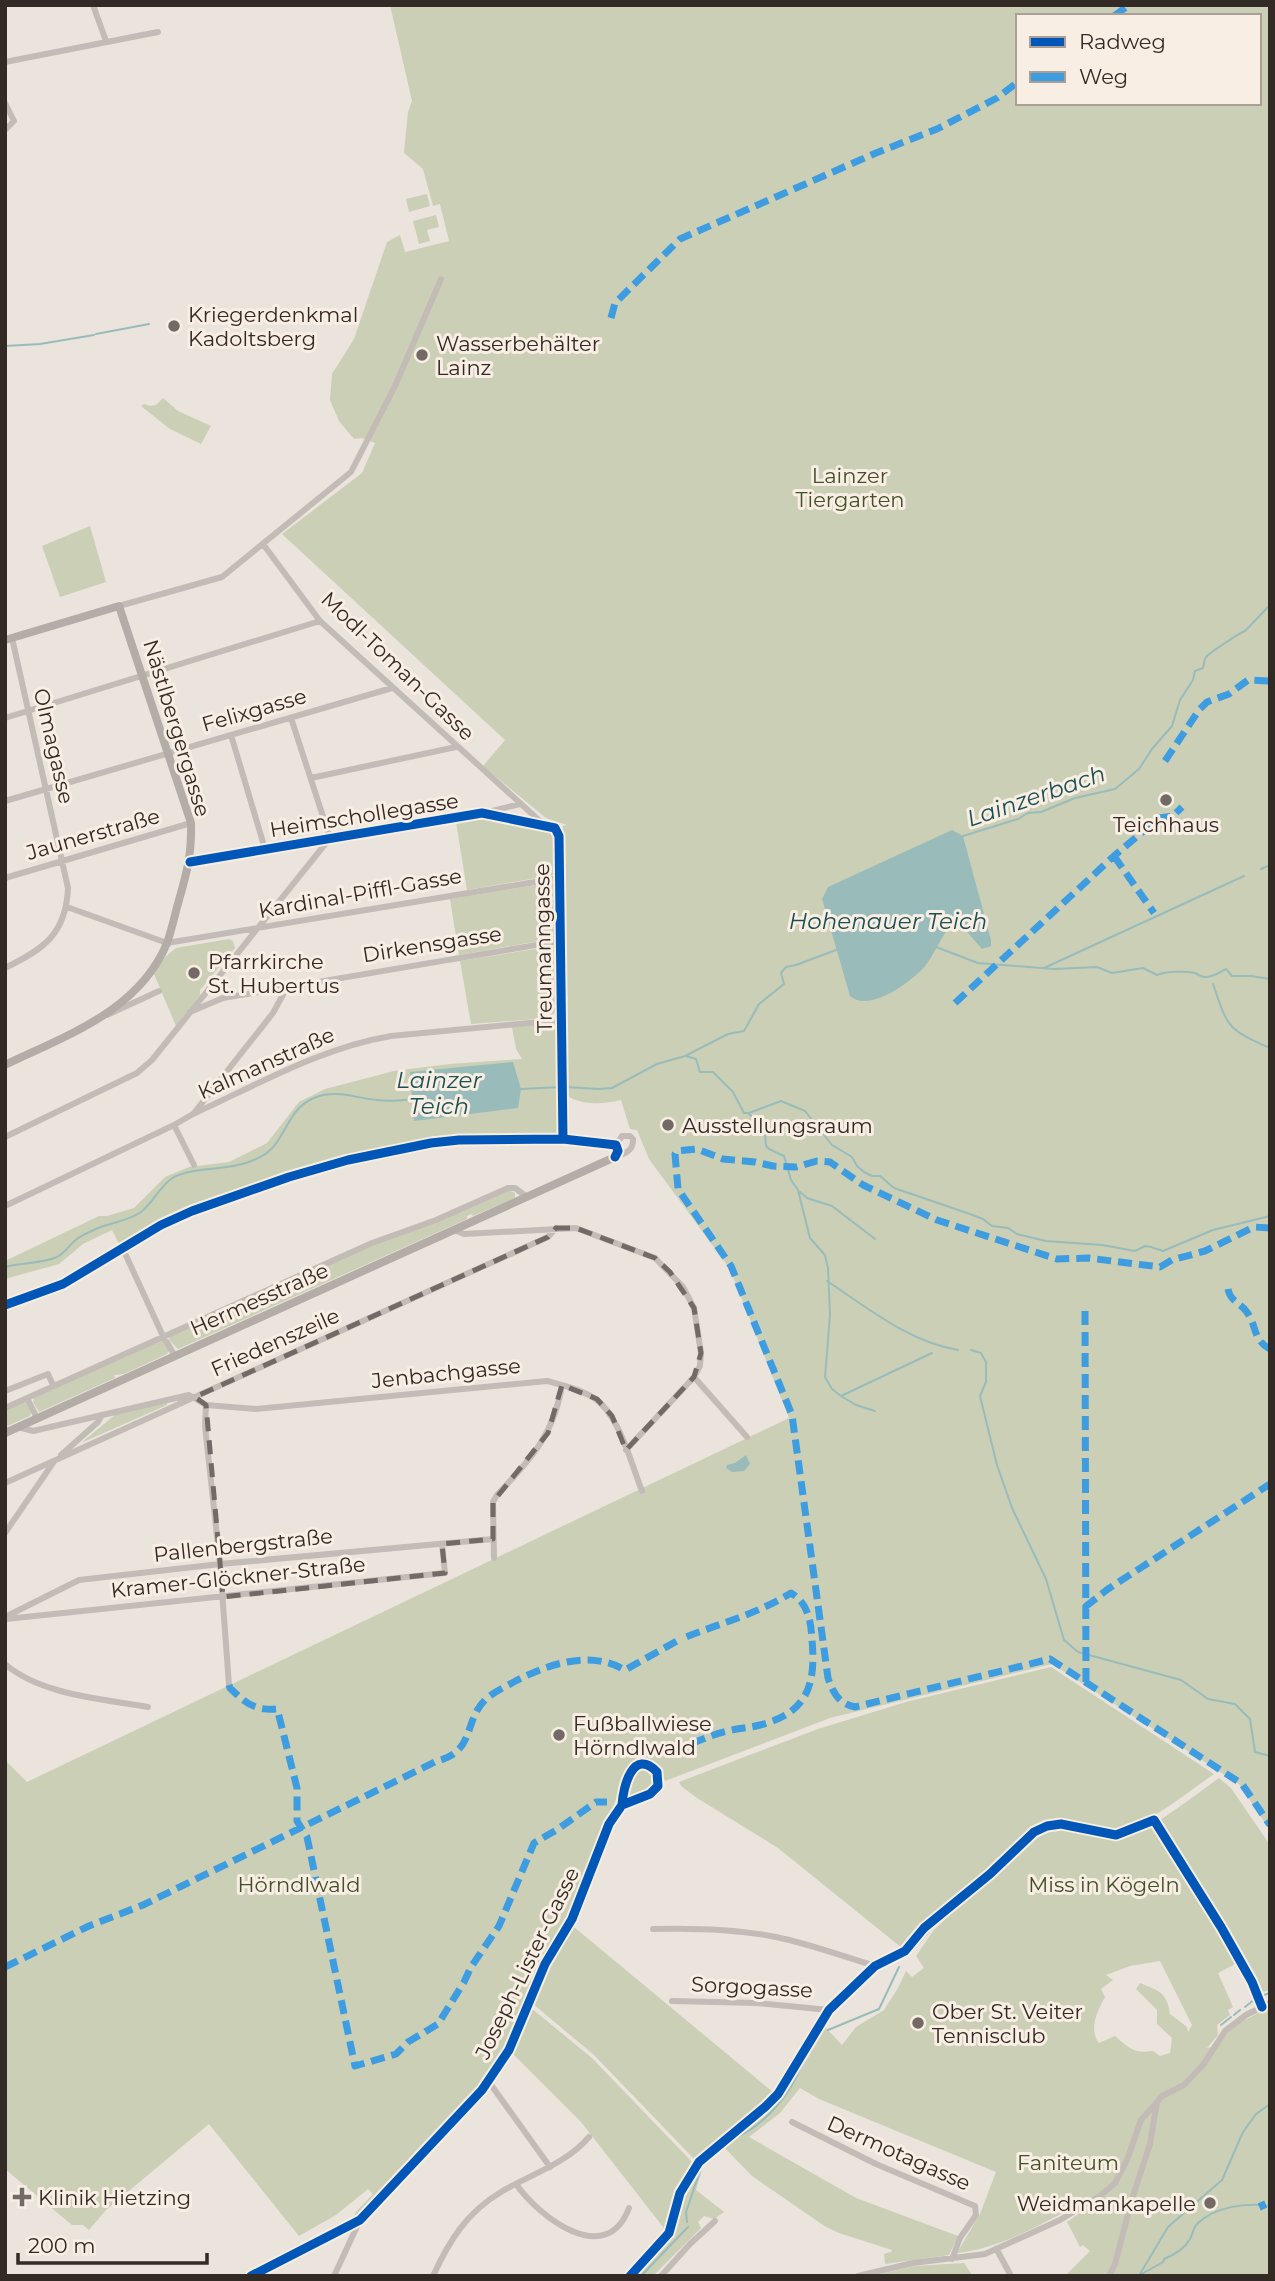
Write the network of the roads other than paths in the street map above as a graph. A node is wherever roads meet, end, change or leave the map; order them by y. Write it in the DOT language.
graph roads {
  1 [pos="93,5"];
  2 [pos="158,32"];
  3 [pos="106,41"];
  4 [pos="5,62"];
  5 [pos="5,103"];
  6 [pos="5,130"];
  7 [pos="441,279"];
  8 [pos="263,544"];
  9 [pos="119,606"];
  10 [pos="320,621"];
  11 [pos="9,639"];
  12 [pos="143,676"];
  13 [pos="392,688"];
  14 [pos="28,711"];
  15 [pos="5,718"];
  16 [pos="290,718"];
  17 [pos="231,735"];
  18 [pos="456,747"];
  19 [pos="169,754"];
  20 [pos="311,778"];
  21 [pos="47,788"];
  22 [pos="5,801"];
  23 [pos="520,804"];
  24 [pos="482,813"];
  25 [pos="191,823"];
  26 [pos="543,824"];
  27 [pos="330,838"];
  28 [pos="265,849"];
  29 [pos="63,860"];
  30 [pos="190,862"];
  31 [pos="5,878"];
  32 [pos="559,878"];
  33 [pos="67,907"];
  34 [pos="258,928"];
  35 [pos="560,942"];
  36 [pos="167,943"];
  37 [pos="5,968"];
  38 [pos="286,989"];
  39 [pos="159,991"];
  40 [pos="189,1013"];
  41 [pos="561,1020"];
  42 [pos="92,1023"];
  43 [pos="5,1065"];
  44 [pos="192,1114"];
  45 [pos="174,1125"];
  46 [pos="5,1137"];
  47 [pos="560,1139"];
  48 [pos="616,1145"];
  49 [pos="615,1157"];
  50 [pos="194,1165"];
  51 [pos="527,1197"];
  52 [pos="5,1206"];
  53 [pos="556,1228"];
  54 [pos="454,1230"];
  55 [pos="123,1249"];
  56 [pos="5,1305"];
  57 [pos="163,1336"];
  58 [pos="175,1356"];
  59 [pos="694,1377"];
  60 [pos="53,1385"];
  61 [pos="562,1385"];
  62 [pos="5,1391"];
  63 [pos="195,1397"];
  64 [pos="27,1398"];
  65 [pos="206,1405"];
  66 [pos="5,1408"];
  67 [pos="102,1415"];
  68 [pos="37,1418"];
  69 [pos="18,1427"];
  70 [pos="5,1433"];
  71 [pos="747,1437"];
  72 [pos="626,1450"];
  73 [pos="55,1461"];
  74 [pos="5,1483"];
  75 [pos="642,1491"];
  76 [pos="5,1533"];
  77 [pos="493,1539"];
  78 [pos="442,1544"];
  79 [pos="494,1558"];
  80 [pos="220,1564"];
  81 [pos="223,1597"];
  82 [pos="5,1618"];
  83 [pos="5,1664"];
  84 [pos="229,1685"];
  85 [pos="148,1707"];
  86 [pos="622,1805"];
  87 [pos="653,1928"];
  88 [pos="875,1966"];
  89 [pos="672,2001"];
  90 [pos="1270,2003"];
  91 [pos="1262,2007"];
  92 [pos="830,2010"];
  93 [pos="489,2082"];
  94 [pos="1157,2102"];
  95 [pos="793,2122"];
  96 [pos="589,2137"];
  97 [pos="550,2167"];
  98 [pos="516,2184"];
  99 [pos="629,2208"];
  100 [pos="360,2220"];
  101 [pos="715,2221"];
  102 [pos="997,2250"];
  103 [pos="951,2259"];
  104 [pos="251,2276"];
  105 [pos="334,2276"];
  106 [pos="433,2276"];
  107 [pos="630,2276"];
  108 [pos="661,2276"];
  109 [pos="858,2276"];
  110 [pos="1011,2276"];
  111 [pos="1110,2276"];
  1 -- 3 [label="street"];
  2 -- 3 [label="street"];
  3 -- 4 [label="street"];
  5 -- 6 [label="street"];
  7 -- 8 [label="street"];
  8 -- 9 [label="street"];
  8 -- 10 [label="street, Modl-Toman-Gasse"];
  9 -- 11 [label="street"];
  9 -- 12 [label="street, Nästlbergergasse"];
  10 -- 12 [label="street"];
  10 -- 13 [label="street, Modl-Toman-Gasse"];
  11 -- 14 [label="street, Olmagasse"];
  12 -- 14 [label="street"];
  12 -- 19 [label="street, Nästlbergergasse"];
  13 -- 16 [label="street, Felixgasse"];
  13 -- 18 [label="street, Modl-Toman-Gasse"];
  14 -- 15 [label="street"];
  14 -- 21 [label="street, Olmagasse"];
  16 -- 17 [label="street, Felixgasse"];
  16 -- 20 [label="street"];
  17 -- 19 [label="street, Felixgasse"];
  17 -- 28 [label="street"];
  18 -- 20 [label="street"];
  18 -- 23 [label="street, Modl-Toman-Gasse"];
  19 -- 21 [label="street, Felixgasse"];
  19 -- 25 [label="street, Nästlbergergasse"];
  20 -- 27 [label="street"];
  21 -- 22 [label="street, Felixgasse"];
  21 -- 29 [label="street, Olmagasse"];
  23 -- 24 [label="street"];
  23 -- 26 [label="street, Modl-Toman-Gasse"];
  24 -- 26 [label="street, Heimschollegasse"];
  24 -- 27 [label="street, Heimschollegasse"];
  25 -- 29 [label="street, Jaunerstraße"];
  25 -- 30 [label="street, Nästlbergergasse"];
  26 -- 32 [label="street, Treumanngasse"];
  27 -- 28 [label="street, Heimschollegasse"];
  27 -- 34 [label="street"];
  28 -- 30 [label="street, Heimschollegasse"];
  29 -- 31 [label="street, Jaunerstraße"];
  29 -- 33 [label="street, Olmagasse"];
  30 -- 36 [label="street, Nästlbergergasse"];
  32 -- 34 [label="street, Kardinal-Piffl-Gasse"];
  32 -- 35 [label="street, Treumanngasse"];
  33 -- 36 [label="street"];
  33 -- 37 [label="street"];
  34 -- 36 [label="street, Kardinal-Piffl-Gasse"];
  34 -- 40 [label="street"];
  35 -- 38 [label="street, Dirkensgasse"];
  35 -- 41 [label="street, Treumanngasse"];
  36 -- 42 [label="street, Nästlbergergasse"];
  38 -- 40 [label="street, Dirkensgasse"];
  38 -- 44 [label="street"];
  39 -- 42 [label="street"];
  40 -- 46 [label="street"];
  41 -- 44 [label="street, Kalmanstraße"];
  41 -- 47 [label="street, Treumanngasse"];
  42 -- 43 [label="street, Nästlbergergasse"];
  44 -- 45 [label="street, Kalmanstraße"];
  45 -- 50 [label="street"];
  45 -- 52 [label="street, Kalmanstraße"];
  47 -- 48 [label="street"];
  47 -- 55 [label="street"];
  48 -- 49 [label="street"];
  48 -- 49 [label="street"];
  49 -- 51 [label="street, Hermesstraße"];
  51 -- 54 [label="street, Hermesstraße"];
  51 -- 57 [label="street, Hermesstraße"];
  53 -- 54 [label="street"];
  53 -- 59 [label="street"];
  53 -- 63 [label="street, Friedenszeile"];
  54 -- 58 [label="street, Hermesstraße"];
  55 -- 56 [label="street"];
  55 -- 57 [label="street"];
  57 -- 58 [label="street"];
  57 -- 60 [label="street, Hermesstraße"];
  58 -- 68 [label="street, Hermesstraße"];
  59 -- 71 [label="street"];
  59 -- 72 [label="street"];
  60 -- 62 [label="street, Hermesstraße"];
  60 -- 64 [label="street, Hermesstraße"];
  61 -- 65 [label="street, Jenbachgasse"];
  61 -- 72 [label="street, Jenbachgasse"];
  61 -- 77 [label="street"];
  63 -- 65 [label="street"];
  63 -- 67 [label="street"];
  63 -- 73 [label="street, Friedenszeile"];
  64 -- 66 [label="street, Hermesstraße"];
  64 -- 68 [label="street"];
  65 -- 80 [label="street"];
  67 -- 69 [label="street"];
  67 -- 73 [label="street"];
  68 -- 69 [label="street, Hermesstraße"];
  69 -- 70 [label="street, Hermesstraße"];
  72 -- 75 [label="street, Jenbachgasse"];
  73 -- 74 [label="street, Friedenszeile"];
  73 -- 76 [label="street"];
  77 -- 78 [label="street, Pallenbergstraße"];
  77 -- 79 [label="street"];
  78 -- 80 [label="street, Pallenbergstraße"];
  78 -- 81 [label="street, Kramer-Glöckner-Straße"];
  80 -- 81 [label="street"];
  80 -- 82 [label="street, Pallenbergstraße"];
  81 -- 82 [label="street, Kramer-Glöckner-Straße"];
  81 -- 84 [label="street"];
  83 -- 85 [label="street"];
  86 -- 86 [label="street, Joseph-Lister-Gasse"];
  86 -- 93 [label="street, Joseph-Lister-Gasse"];
  87 -- 88 [label="street"];
  88 -- 91 [label="street"];
  88 -- 92 [label="street"];
  89 -- 92 [label="street, Sorgogasse"];
  90 -- 91 [label="street"];
  91 -- 94 [label="street"];
  92 -- 107 [label="street"];
  93 -- 97 [label="street"];
  93 -- 100 [label="street, Joseph-Lister-Gasse"];
  94 -- 102 [label="street"];
  94 -- 111 [label="street"];
  95 -- 103 [label="street, Dermotagasse"];
  96 -- 97 [label="street"];
  97 -- 98 [label="street"];
  98 -- 99 [label="street"];
  98 -- 106 [label="street"];
  100 -- 104 [label="street, Joseph-Lister-Gasse"];
  100 -- 105 [label="street"];
  101 -- 108 [label="street"];
  102 -- 103 [label="street"];
  102 -- 110 [label="street"];
  103 -- 109 [label="street"];
}
